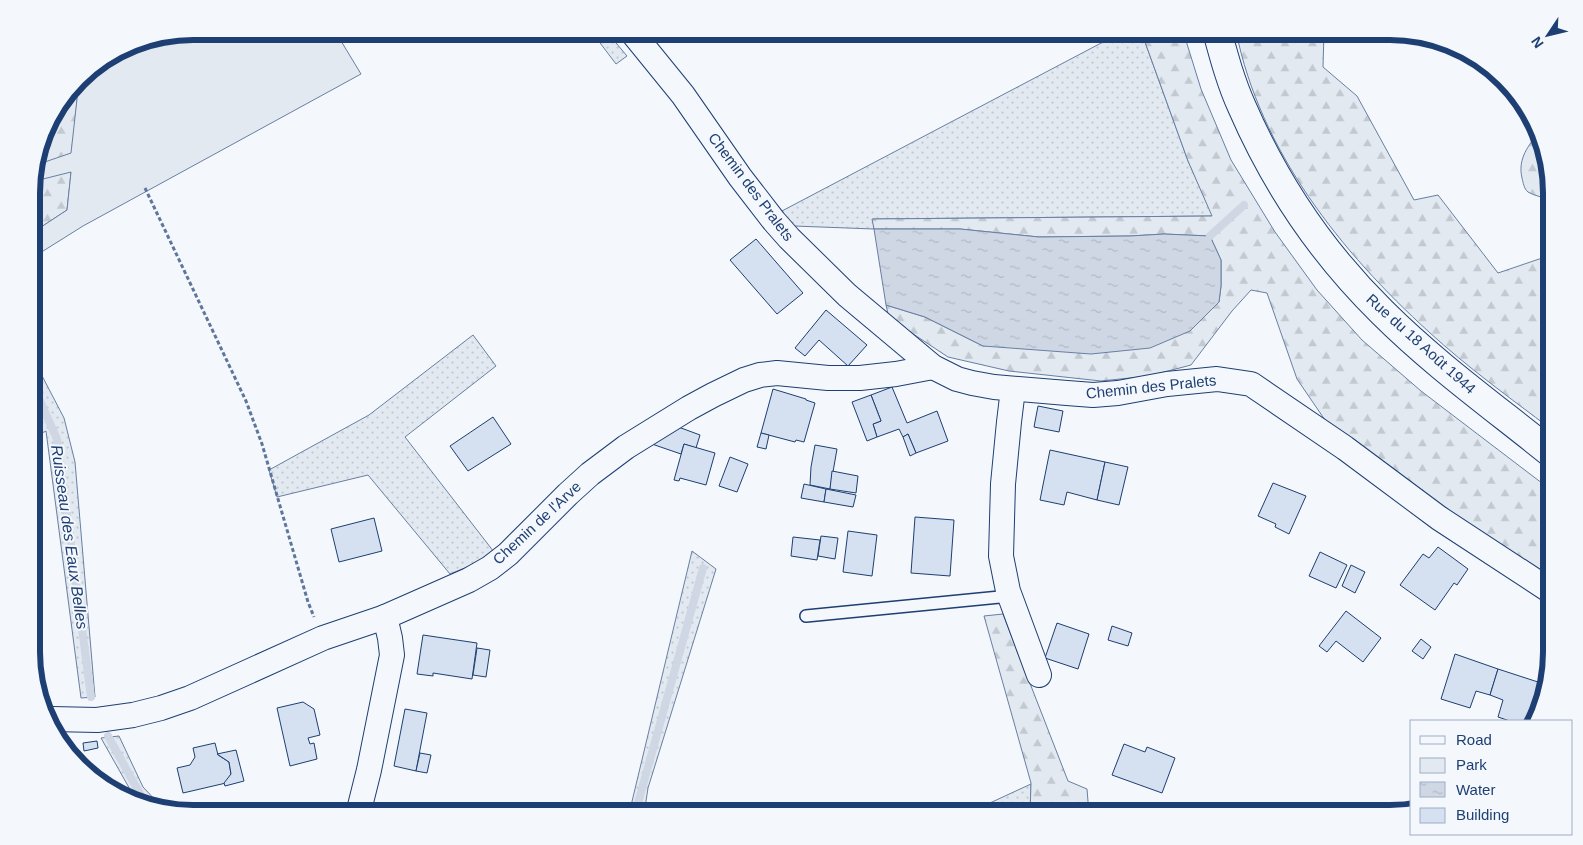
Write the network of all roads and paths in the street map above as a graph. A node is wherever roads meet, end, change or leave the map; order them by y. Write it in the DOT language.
graph roads {
  1 [pos="638,40"];
  2 [pos="1219,40"];
  3 [pos="145,188"];
  4 [pos="932,367"];
  5 [pos="1013,389"];
  6 [pos="1543,446"];
  7 [pos="1543,586"];
  8 [pos="1010,596"];
  9 [pos="806,616"];
  10 [pos="385,617"];
  11 [pos="323,638"];
  12 [pos="1039,675"];
  13 [pos="56,719"];
  14 [pos="360,805"];
  1 -- 4 [label="street, Chemin des Pralets"];
  2 -- 6 [label="main road, Rue du 18 Août 1944"];
  3 -- 11 [label="path"];
  4 -- 5 [label="street, Chemin des Pralets"];
  4 -- 10 [label="street, Chemin de l'Arve"];
  5 -- 7 [label="street, Chemin des Pralets"];
  5 -- 8 [label="street"];
  8 -- 9 [label="lane"];
  8 -- 12 [label="street"];
  10 -- 11 [label="street, Chemin de l'Arve"];
  10 -- 14 [label="street"];
  11 -- 13 [label="street, Chemin de l'Arve"];
}
